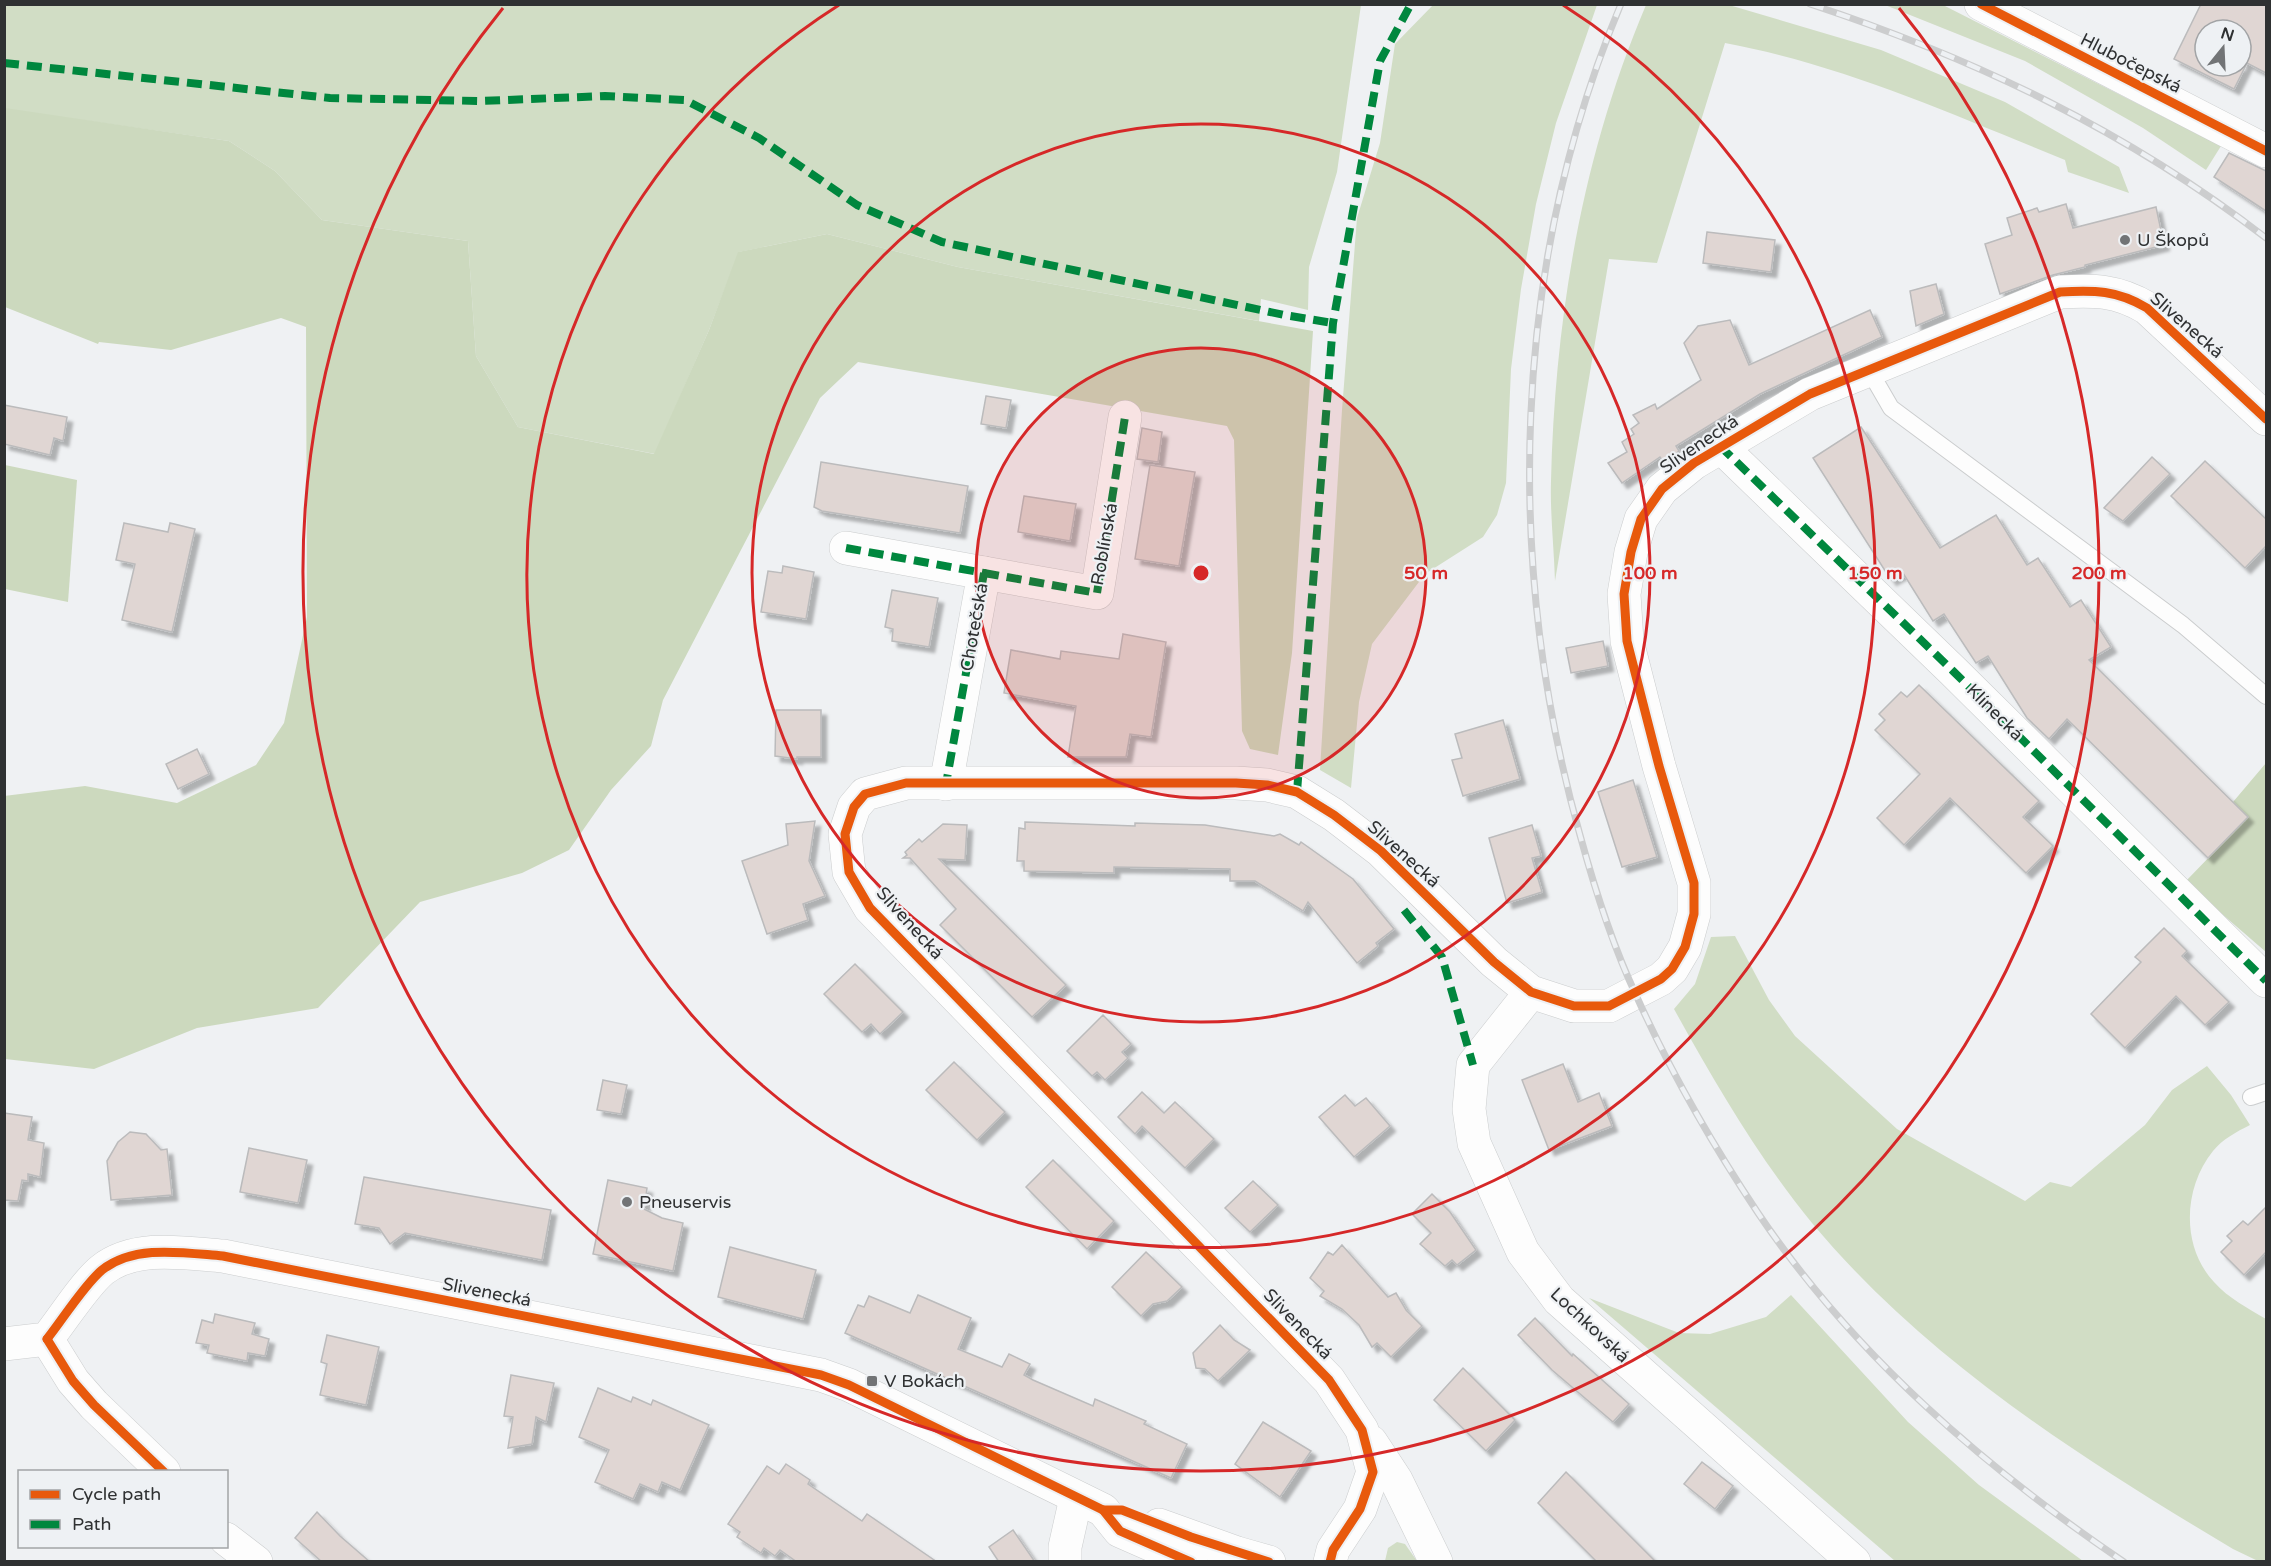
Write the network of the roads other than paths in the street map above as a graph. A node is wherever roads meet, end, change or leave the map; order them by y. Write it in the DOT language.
graph roads {
  1 [pos="1980,4"];
  2 [pos="2266,151"];
  3 [pos="1869,370"];
  4 [pos="1125,417"];
  5 [pos="2266,419"];
  6 [pos="1720,446"];
  7 [pos="846,548"];
  8 [pos="984,573"];
  9 [pos="2266,696"];
  10 [pos="946,784"];
  11 [pos="2266,981"];
  12 [pos="1531,992"];
  13 [pos="47,1339"];
  14 [pos="4,1344"];
  15 [pos="1362,1430"];
  16 [pos="162,1470"];
  17 [pos="1090,1504"];
  18 [pos="228,1541"];
  19 [pos="256,1562"];
  20 [pos="1065,1562"];
  21 [pos="1191,1562"];
  22 [pos="1269,1562"];
  23 [pos="1330,1562"];
  24 [pos="1436,1562"];
  25 [pos="1854,1562"];
  1 -- 2 [label="street, Hlubočepská"];
  3 -- 5 [label="street, Slivenecká"];
  3 -- 6 [label="street, Slivenecká"];
  3 -- 9 [label="lane"];
  4 -- 8 [label="street, Roblínská"];
  6 -- 11 [label="street, Klínecká"];
  6 -- 12 [label="street, Slivenecká"];
  7 -- 8 [label="street, Chotečská"];
  8 -- 10 [label="street, Chotečská"];
  10 -- 12 [label="street, Slivenecká"];
  10 -- 15 [label="street, Slivenecká"];
  12 -- 25 [label="street, Lochkovská"];
  13 -- 14 [label="street"];
  13 -- 16 [label="street"];
  13 -- 17 [label="street, Slivenecká"];
  15 -- 23 [label="street, Slivenecká"];
  15 -- 24 [label="street"];
  17 -- 20 [label="street"];
  17 -- 21 [label="street, Slivenecká"];
  17 -- 22 [label="street, Slivenecká"];
  18 -- 19 [label="street"];
}
